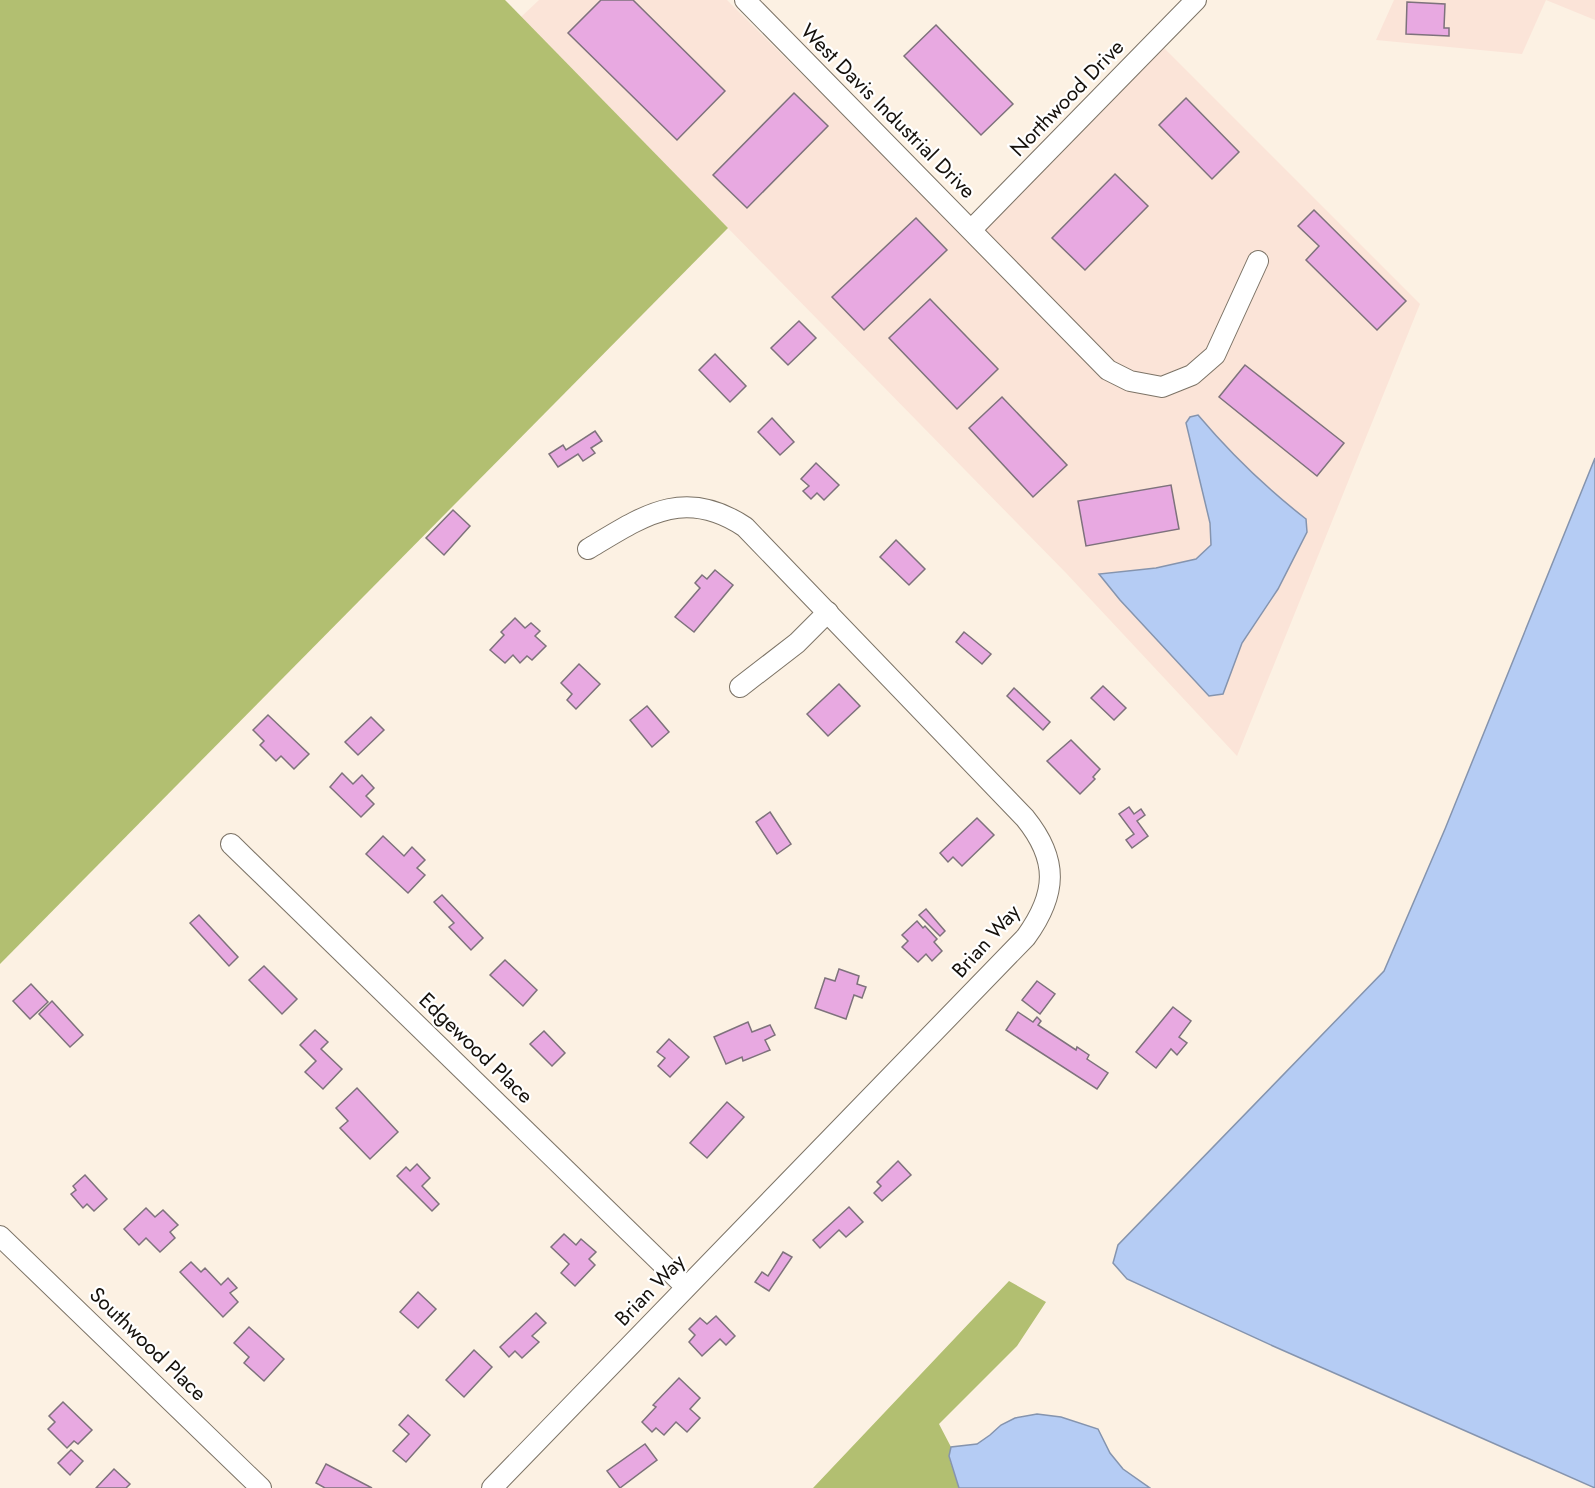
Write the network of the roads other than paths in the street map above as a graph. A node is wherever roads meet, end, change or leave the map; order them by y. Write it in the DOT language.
graph roads {
  1 [pos="745,0"];
  2 [pos="1196,0"];
  3 [pos="972,229"];
  4 [pos="1258,261"];
  5 [pos="588,549"];
  6 [pos="828,612"];
  7 [pos="740,687"];
  8 [pos="231,844"];
  9 [pos="0,1236"];
  10 [pos="686,1287"];
  11 [pos="261,1488"];
  12 [pos="492,1488"];
  1 -- 3 [label="street, West Davis Industrial Drive"];
  2 -- 3 [label="street, Northwood Drive"];
  3 -- 4 [label="street, West Davis Industrial Drive"];
  5 -- 6 [label="street, Brian Way"];
  6 -- 7 [label="street"];
  6 -- 10 [label="street, Brian Way"];
  8 -- 10 [label="street, Edgewood Place"];
  9 -- 11 [label="street, Southwood Place"];
  10 -- 12 [label="street, Brian Way"];
}
